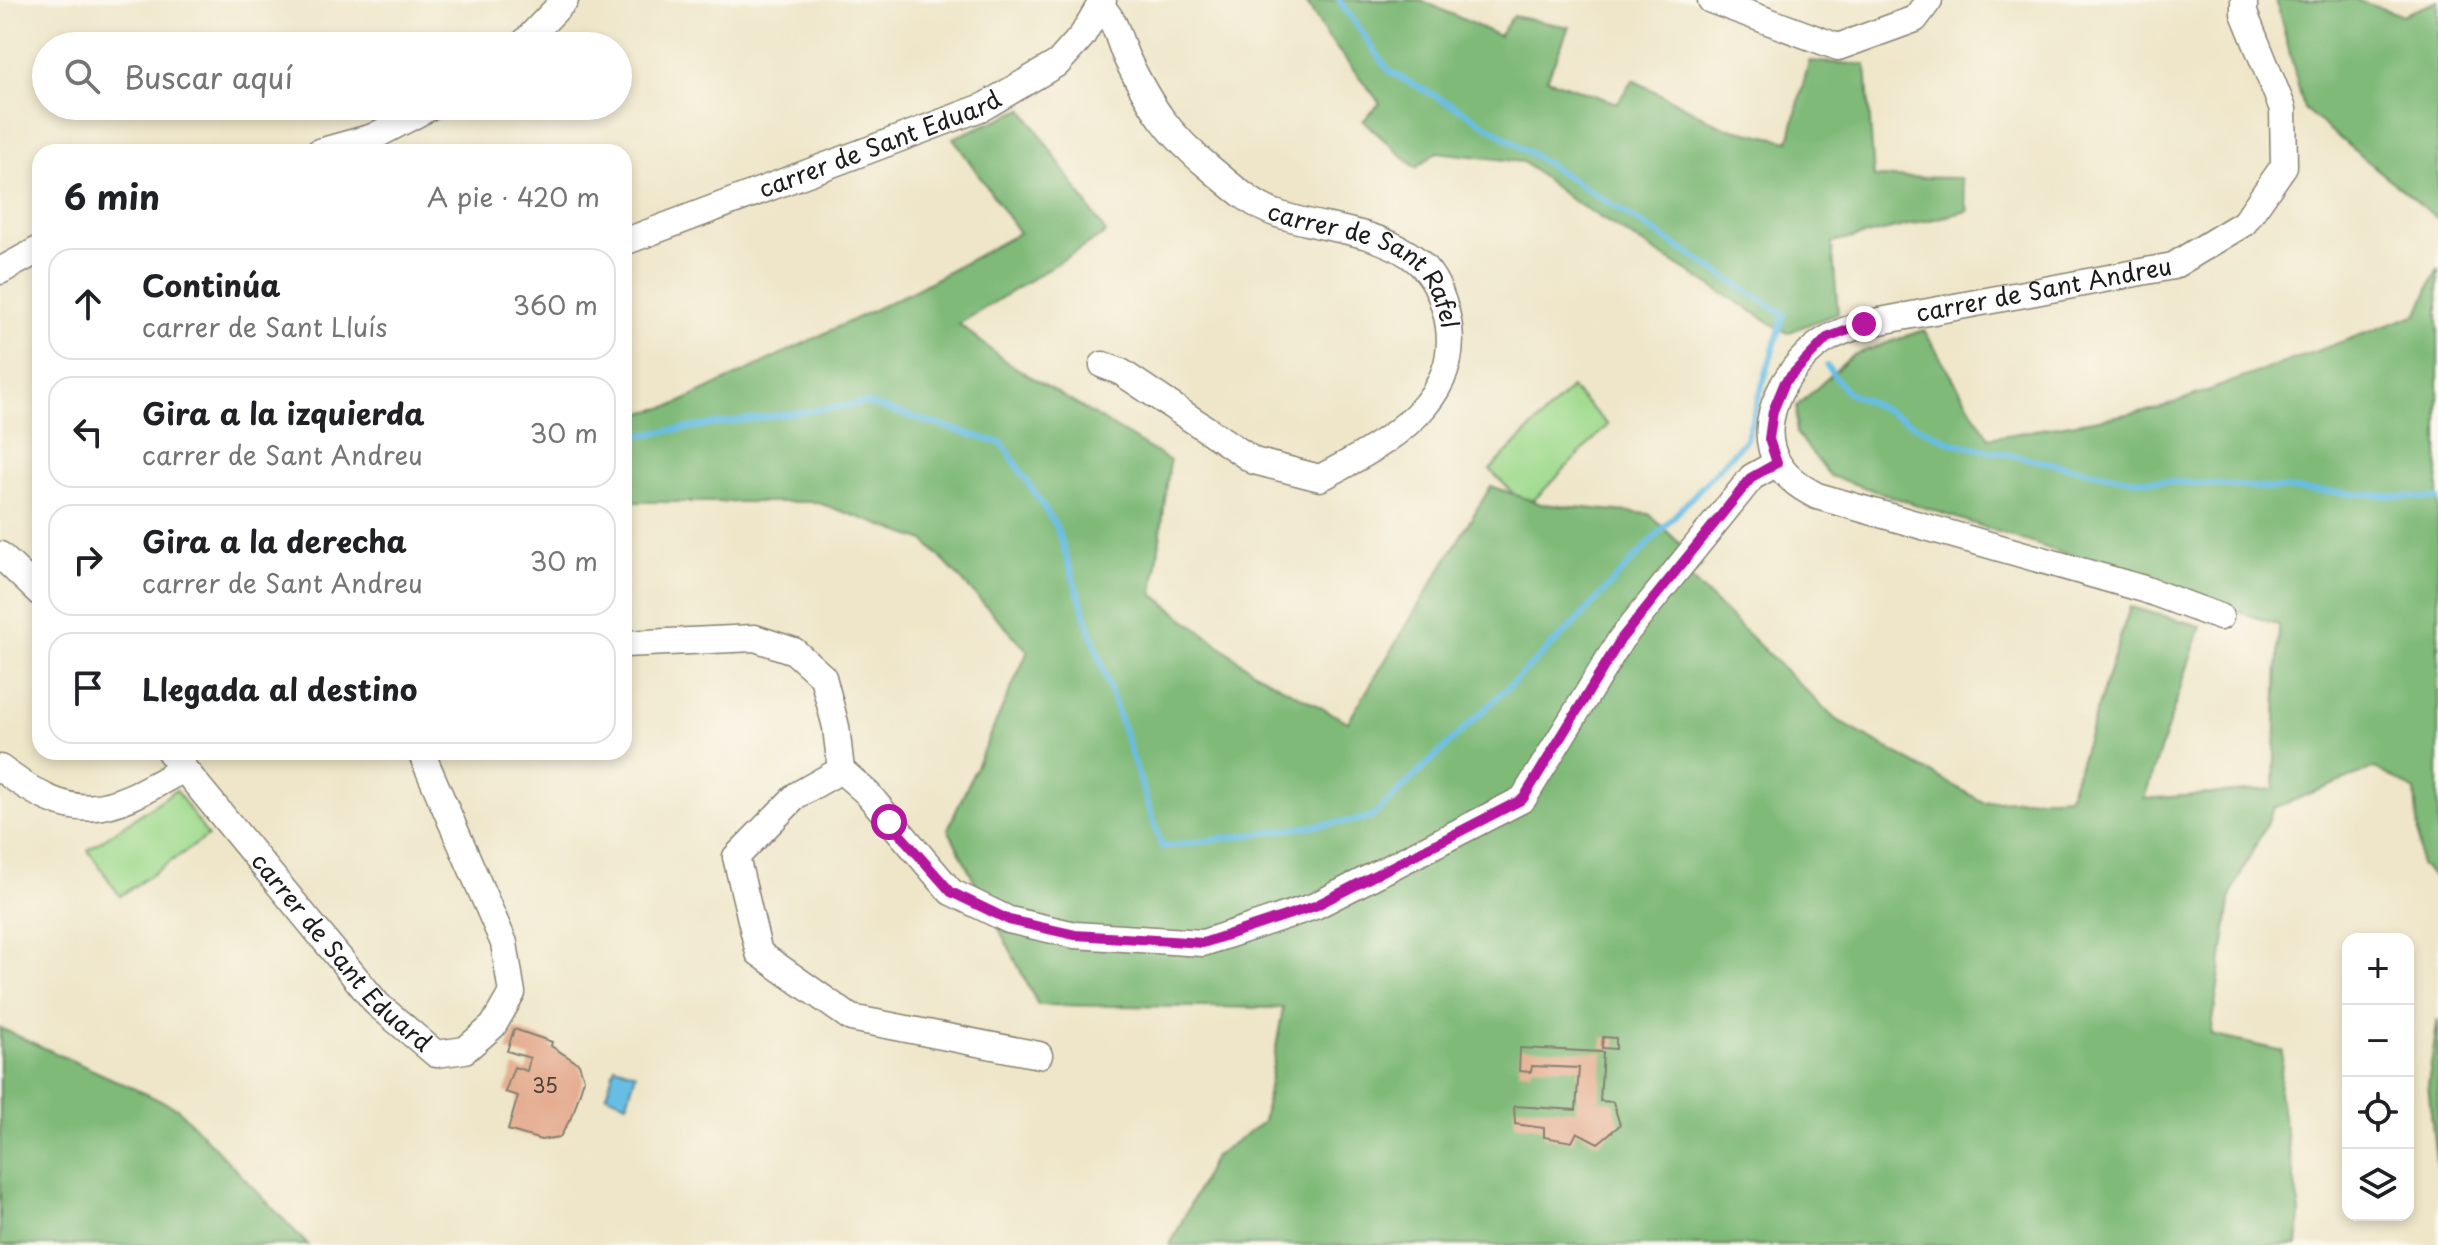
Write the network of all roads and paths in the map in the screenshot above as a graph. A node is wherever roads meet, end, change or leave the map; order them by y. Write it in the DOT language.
graph roads {
  1 [pos="565,0"];
  2 [pos="1711,0"];
  3 [pos="1929,0"];
  4 [pos="2244,0"];
  5 [pos="1101,3"];
  6 [pos="534,32"];
  7 [pos="405,120"];
  8 [pos="348,144"];
  9 [pos="632,239"];
  10 [pos="32,253"];
  11 [pos="0,271"];
  12 [pos="1103,365"];
  13 [pos="1777,463"];
  14 [pos="0,555"];
  15 [pos="32,585"];
  16 [pos="2220,617"];
  17 [pos="632,644"];
  18 [pos="176,760"];
  19 [pos="424,760"];
  20 [pos="0,768"];
  21 [pos="841,770"];
  22 [pos="1039,1055"];
  1 -- 6 [label="street"];
  2 -- 3 [label="street"];
  4 -- 13 [label="street, carrer de Sant Andreu"];
  5 -- 9 [label="street, carrer de Sant Eduard"];
  5 -- 12 [label="street, carrer de Sant Rafel"];
  7 -- 8 [label="street"];
  10 -- 11 [label="street"];
  13 -- 16 [label="street"];
  13 -- 21 [label="street"];
  14 -- 15 [label="street"];
  17 -- 21 [label="street"];
  18 -- 19 [label="street, carrer de Sant Eduard"];
  18 -- 20 [label="street"];
  21 -- 22 [label="street"];
}
